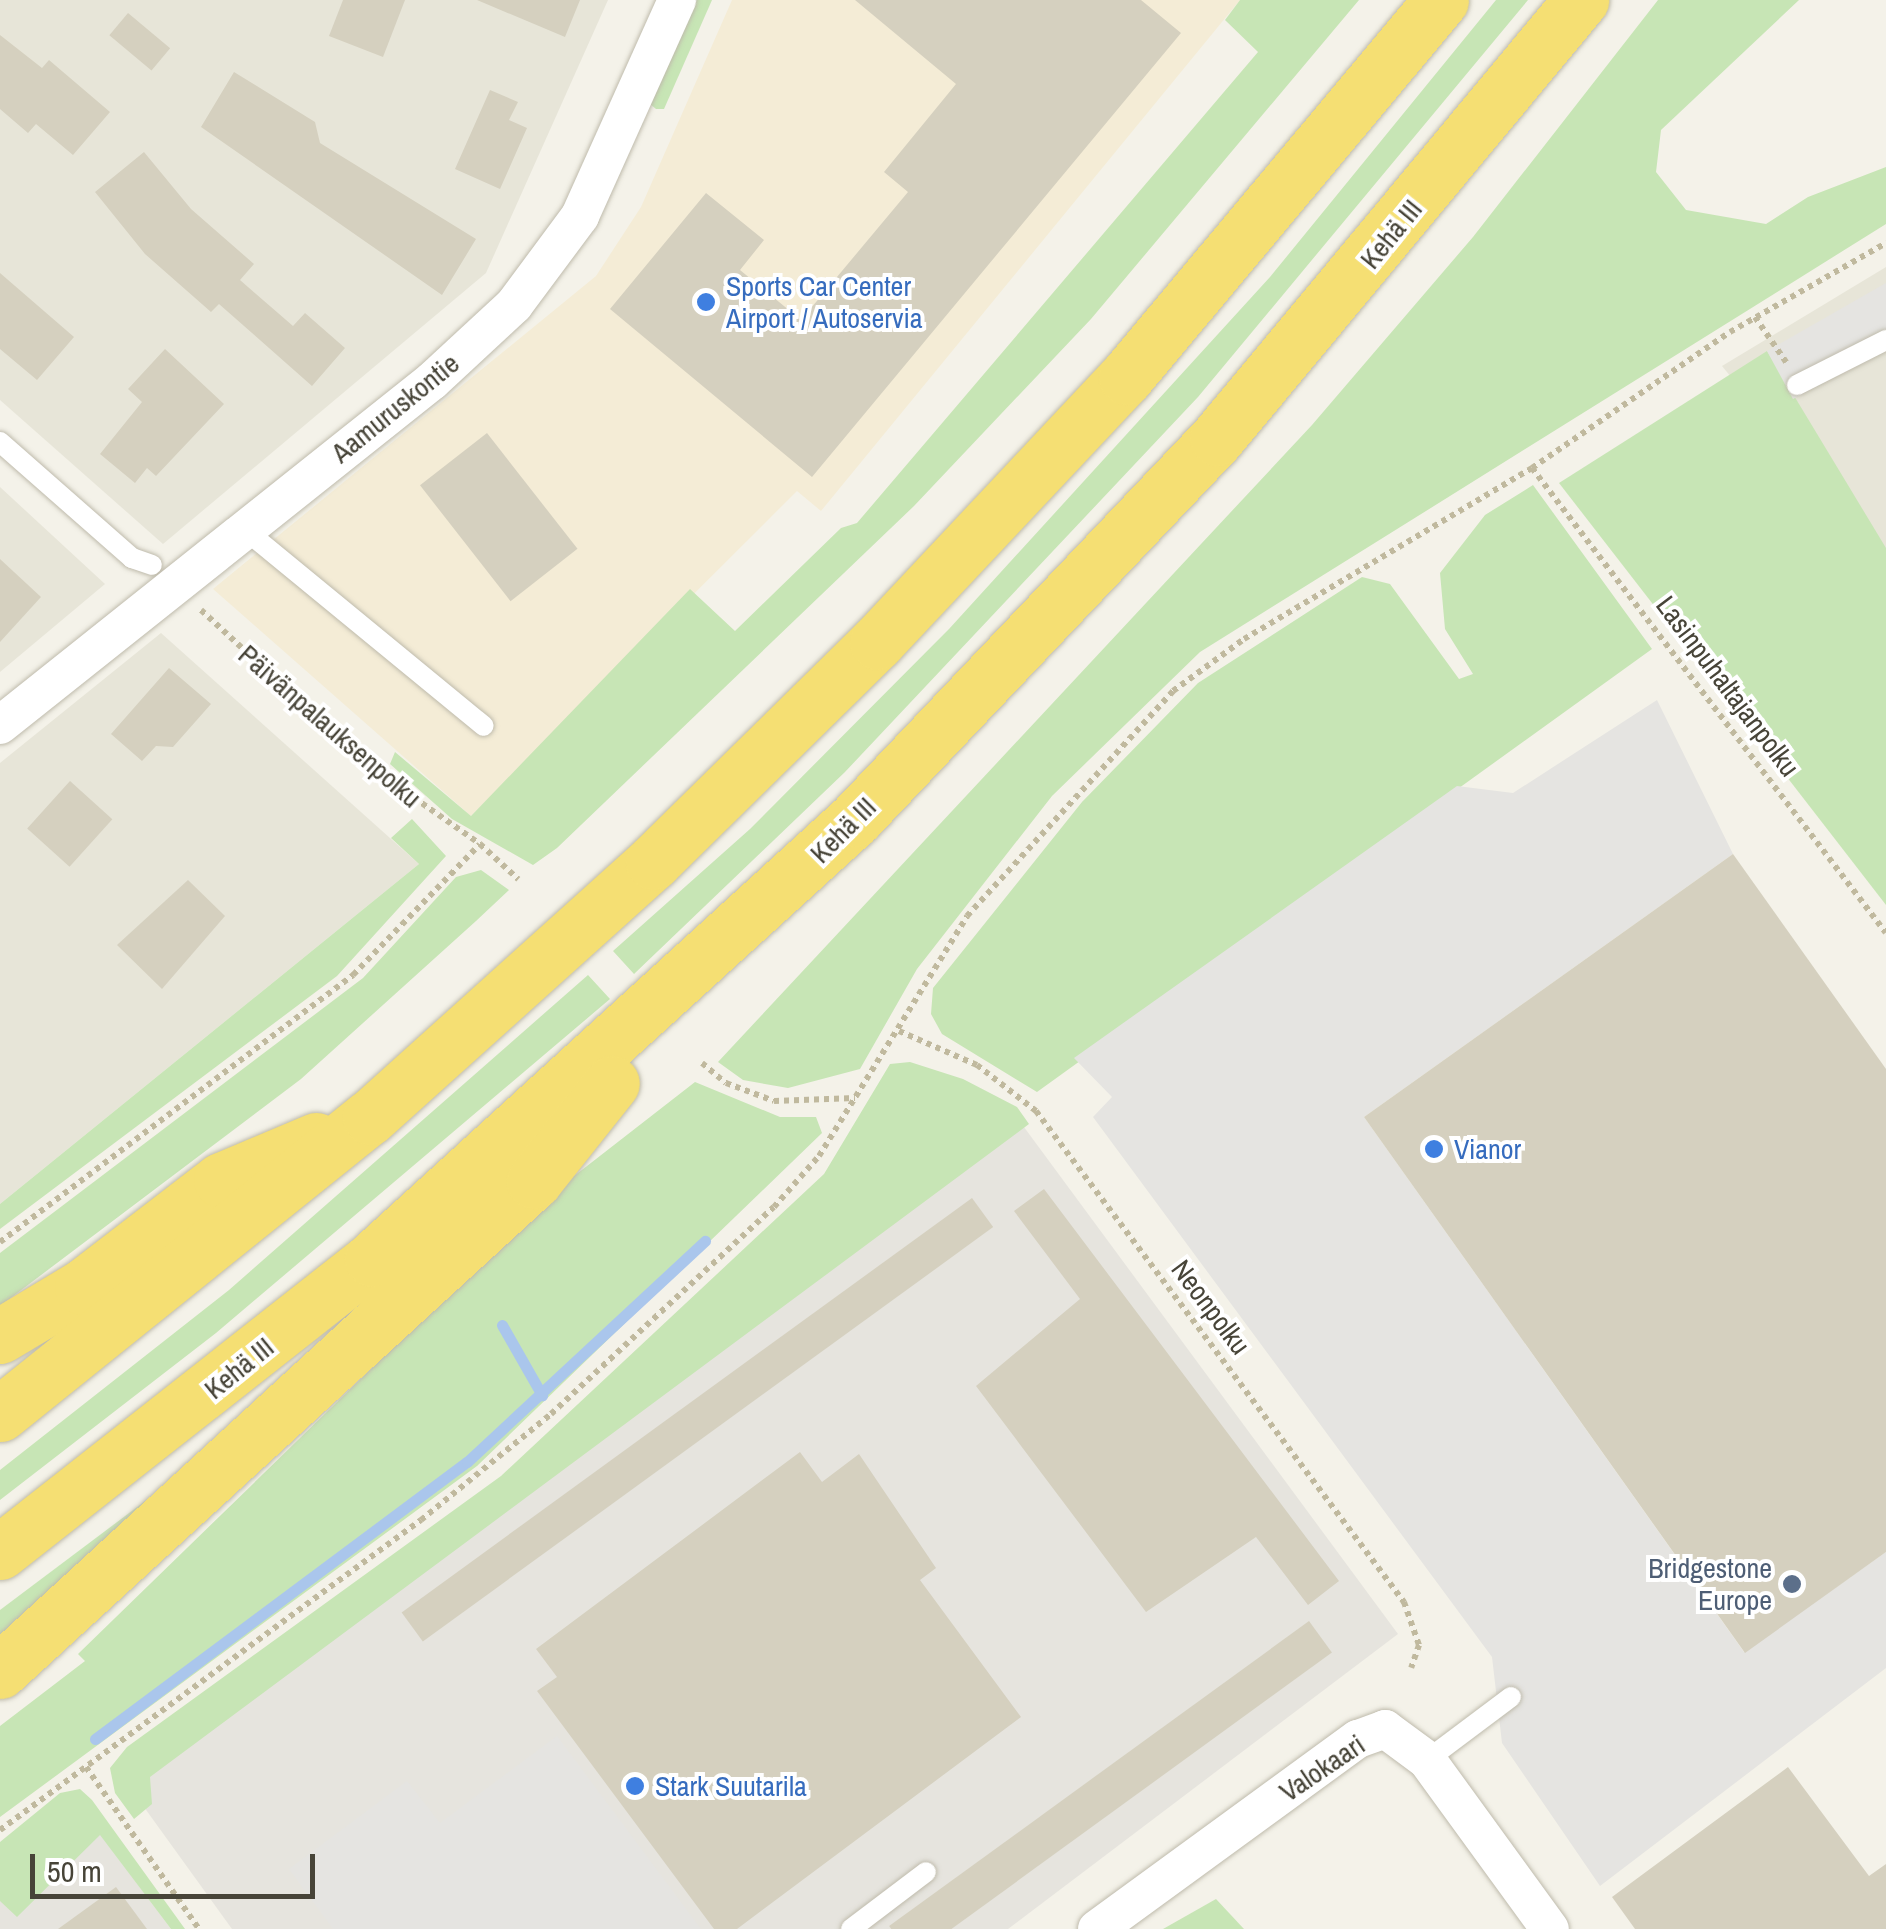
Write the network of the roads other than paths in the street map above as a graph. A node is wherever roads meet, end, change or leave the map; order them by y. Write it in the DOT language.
graph roads {
  1 [pos="677,0"];
  2 [pos="1411,0"];
  3 [pos="1440,0"];
  4 [pos="1581,0"];
  5 [pos="1283,197"];
  6 [pos="1886,340"];
  7 [pos="1797,386"];
  8 [pos="0,442"];
  9 [pos="244,530"];
  10 [pos="152,566"];
  11 [pos="0,725"];
  12 [pos="484,726"];
  13 [pos="721,949"];
  14 [pos="370,1117"];
  15 [pos="0,1336"];
  16 [pos="0,1414"];
  17 [pos="0,1552"];
  18 [pos="0,1670"];
  19 [pos="1511,1696"];
  20 [pos="1427,1760"];
  21 [pos="926,1872"];
  22 [pos="852,1929"];
  23 [pos="1098,1929"];
  24 [pos="1550,1929"];
  1 -- 9 [label="street, Aamuruskontie"];
  2 -- 5 [label="highway"];
  3 -- 5 [label="highway"];
  4 -- 13 [label="highway, Kehä III"];
  5 -- 14 [label="highway"];
  6 -- 7 [label="lane"];
  8 -- 10 [label="lane"];
  9 -- 11 [label="street, Aamuruskontie"];
  9 -- 12 [label="lane"];
  13 -- 17 [label="highway, Kehä III"];
  13 -- 18 [label="highway"];
  14 -- 15 [label="highway"];
  14 -- 16 [label="highway"];
  19 -- 20 [label="lane"];
  20 -- 23 [label="street, Valokaari"];
  20 -- 24 [label="street, Valokaari"];
  21 -- 22 [label="lane"];
}
